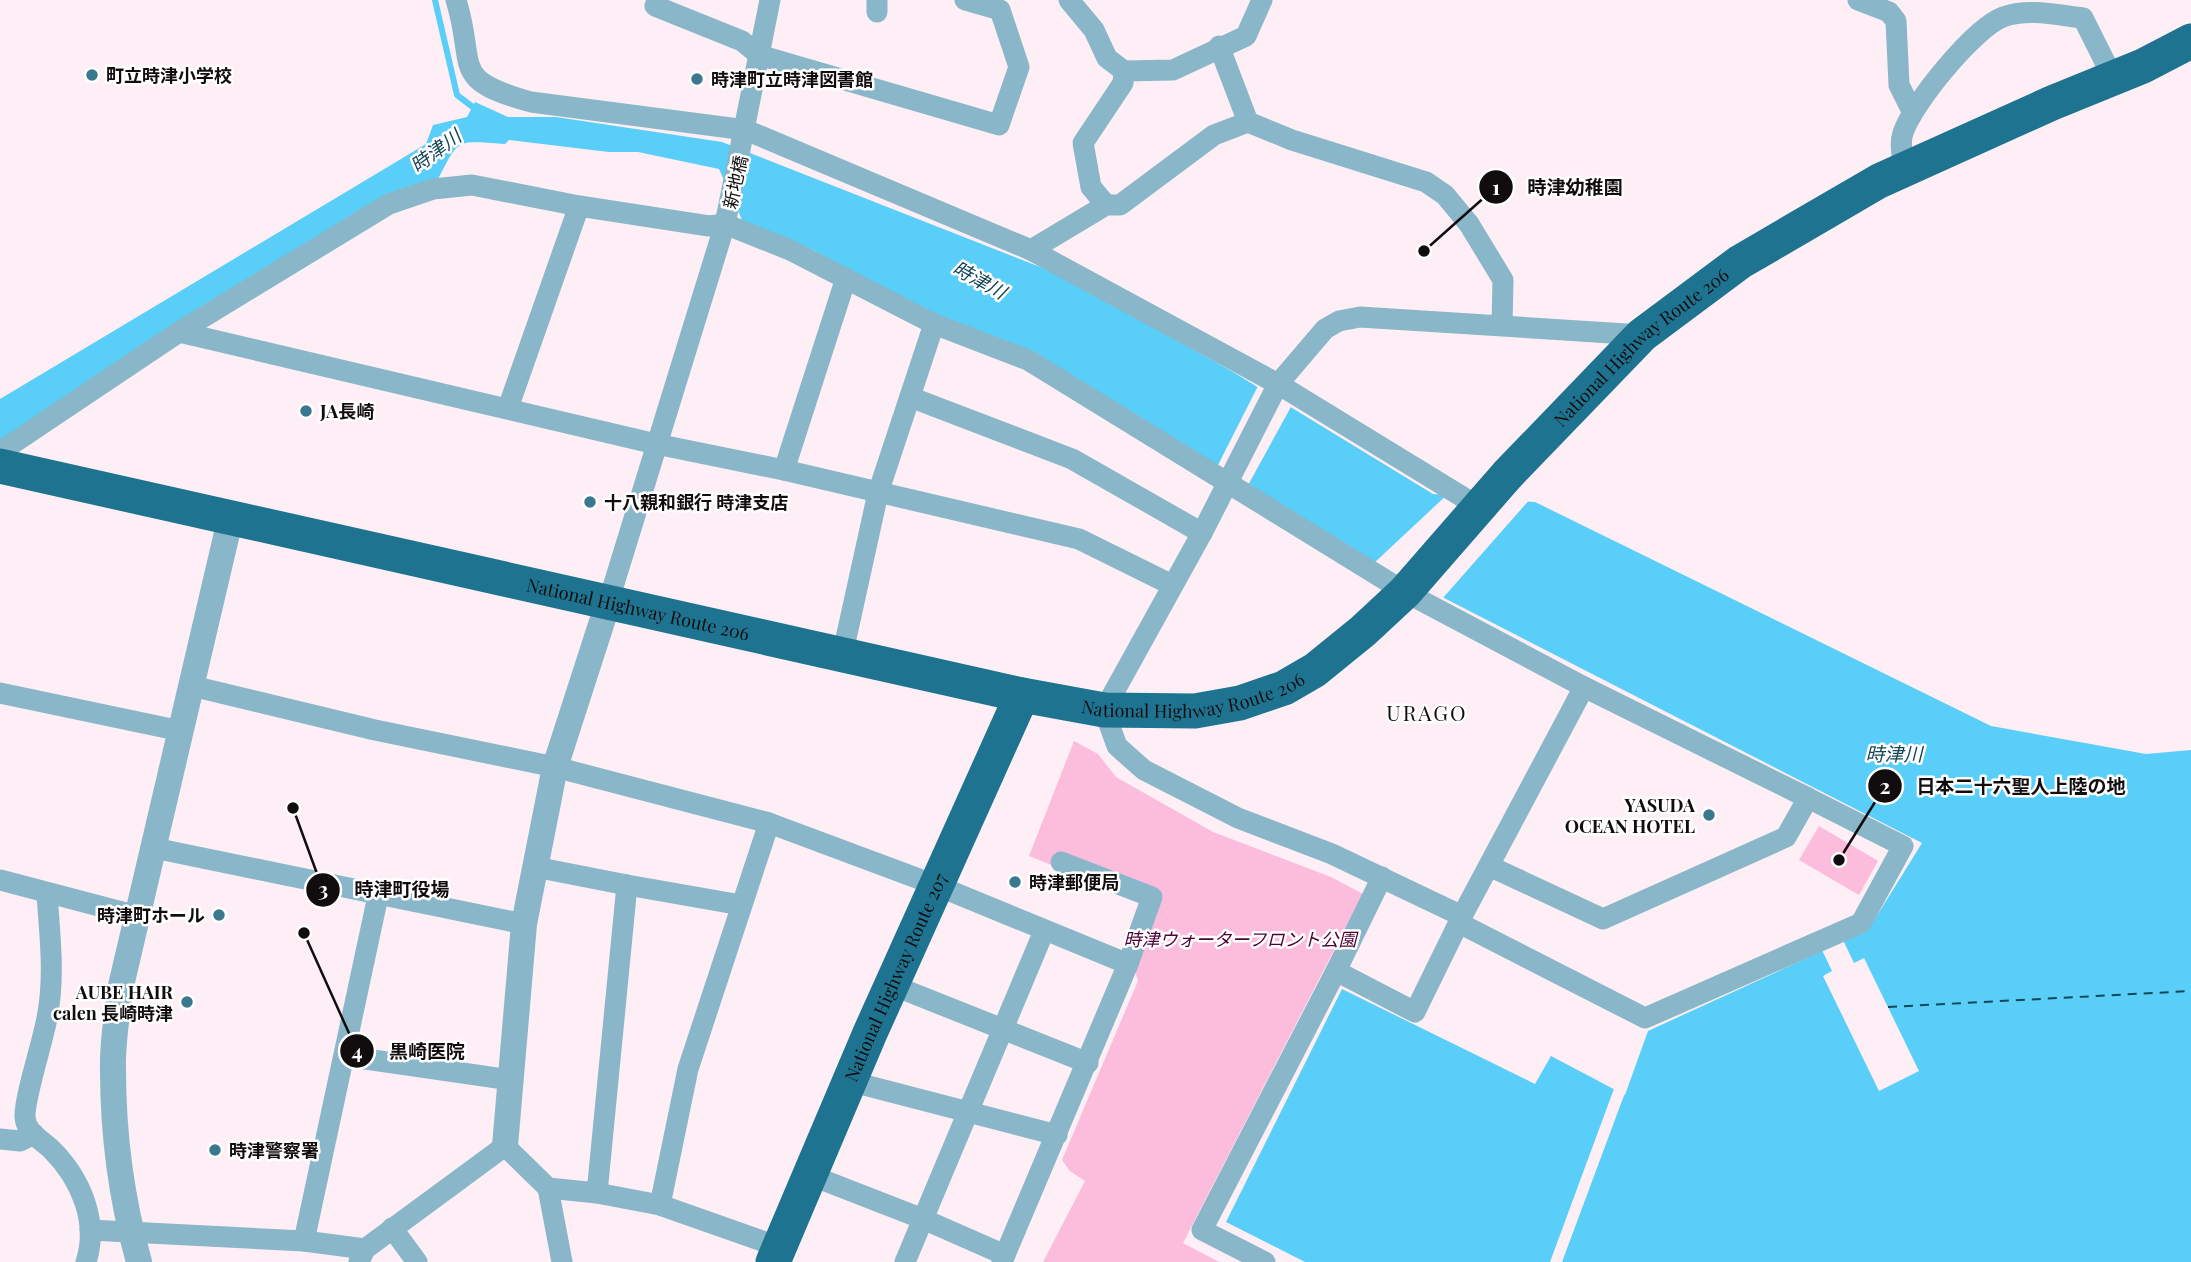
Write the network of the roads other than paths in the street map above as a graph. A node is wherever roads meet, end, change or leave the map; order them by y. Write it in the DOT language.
graph roads {
  1 [pos="456,0"];
  2 [pos="770,0"];
  3 [pos="965,0"];
  4 [pos="1069,0"];
  5 [pos="1262,0"];
  6 [pos="1858,0"];
  7 [pos="655,6"];
  8 [pos="2191,41"];
  9 [pos="1219,46"];
  10 [pos="759,55"];
  11 [pos="1124,71"];
  12 [pos="2113,78"];
  13 [pos="1912,111"];
  14 [pos="1248,122"];
  15 [pos="745,135"];
  16 [pos="1904,170"];
  17 [pos="1106,205"];
  18 [pos="579,206"];
  19 [pos="725,224"];
  20 [pos="1031,250"];
  21 [pos="846,278"];
  22 [pos="934,324"];
  23 [pos="1502,325"];
  24 [pos="179,332"];
  25 [pos="1642,335"];
  26 [pos="1278,384"];
  27 [pos="910,397"];
  28 [pos="508,408"];
  29 [pos="656,444"];
  30 [pos="0,452"];
  31 [pos="0,466"];
  32 [pos="784,470"];
  33 [pos="1228,483"];
  34 [pos="878,494"];
  35 [pos="1479,508"];
  36 [pos="231,516"];
  37 [pos="1202,533"];
  38 [pos="1172,585"];
  39 [pos="1405,592"];
  40 [pos="608,603"];
  41 [pos="843,652"];
  42 [pos="191,686"];
  43 [pos="1584,687"];
  44 [pos="0,693"];
  45 [pos="1021,695"];
  46 [pos="1104,710"];
  47 [pos="181,731"];
  48 [pos="555,767"];
  49 [pos="1808,798"];
  50 [pos="769,823"];
  51 [pos="154,848"];
  52 [pos="1061,862"];
  53 [pos="1489,866"];
  54 [pos="535,867"];
  55 [pos="1382,877"];
  56 [pos="0,880"];
  57 [pos="627,885"];
  58 [pos="938,886"];
  59 [pos="47,895"];
  60 [pos="378,895"];
  61 [pos="741,905"];
  62 [pos="137,916"];
  63 [pos="1461,920"];
  64 [pos="524,924"];
  65 [pos="1044,931"];
  66 [pos="1128,964"];
  67 [pos="1336,971"];
  68 [pos="892,985"];
  69 [pos="1001,1029"];
  70 [pos="345,1056"];
  71 [pos="1088,1063"];
  72 [pos="510,1080"];
  73 [pos="849,1081"];
  74 [pos="966,1112"];
  75 [pos="34,1135"];
  76 [pos="1057,1135"];
  77 [pos="0,1139"];
  78 [pos="505,1146"];
  79 [pos="810,1175"];
  80 [pos="548,1188"];
  81 [pos="597,1193"];
  82 [pos="660,1205"];
  83 [pos="923,1219"];
  84 [pos="392,1228"];
  85 [pos="90,1230"];
  86 [pos="131,1232"];
  87 [pos="304,1241"];
  88 [pos="776,1254"];
  89 [pos="362,1255"];
  90 [pos="1004,1259"];
  91 [pos="86,1262"];
  92 [pos="139,1262"];
  93 [pos="418,1262"];
  94 [pos="562,1262"];
  95 [pos="905,1262"];
  96 [pos="1265,1262"];
  1 -- 15 [label="street"];
  2 -- 10 [label="street, 新地橋"];
  3 -- 10 [label="street"];
  4 -- 11 [label="street"];
  5 -- 9 [label="street"];
  6 -- 13 [label="street"];
  7 -- 10 [label="street"];
  8 -- 12 [label="highway, National Highway Route 206"];
  9 -- 11 [label="street"];
  9 -- 14 [label="street"];
  10 -- 15 [label="street, 新地橋"];
  11 -- 17 [label="street"];
  12 -- 13 [label="street"];
  12 -- 16 [label="highway, National Highway Route 206"];
  13 -- 16 [label="street"];
  14 -- 17 [label="street"];
  14 -- 23 [label="street"];
  15 -- 19 [label="street, 新地橋"];
  15 -- 20 [label="street"];
  16 -- 25 [label="highway, National Highway Route 206"];
  17 -- 20 [label="street"];
  18 -- 19 [label="street"];
  18 -- 24 [label="street"];
  18 -- 28 [label="street"];
  19 -- 21 [label="street"];
  19 -- 29 [label="street, 新地橋"];
  20 -- 26 [label="street"];
  21 -- 22 [label="street"];
  21 -- 32 [label="street"];
  22 -- 27 [label="street"];
  22 -- 33 [label="street"];
  23 -- 25 [label="street"];
  23 -- 26 [label="street"];
  24 -- 28 [label="street"];
  24 -- 30 [label="street"];
  25 -- 35 [label="highway, National Highway Route 206"];
  26 -- 33 [label="street"];
  26 -- 35 [label="street"];
  27 -- 34 [label="street"];
  27 -- 37 [label="street"];
  28 -- 29 [label="street"];
  29 -- 32 [label="street"];
  29 -- 40 [label="street, 新地橋"];
  31 -- 36 [label="highway, National Highway Route 206"];
  32 -- 34 [label="street"];
  33 -- 37 [label="street"];
  33 -- 39 [label="street"];
  34 -- 38 [label="street"];
  34 -- 41 [label="street"];
  35 -- 39 [label="highway, National Highway Route 206"];
  36 -- 40 [label="highway, National Highway Route 206"];
  36 -- 42 [label="street"];
  37 -- 38 [label="street"];
  38 -- 46 [label="street"];
  39 -- 43 [label="street"];
  39 -- 46 [label="highway, National Highway Route 206"];
  40 -- 41 [label="highway, National Highway Route 206"];
  40 -- 48 [label="street"];
  41 -- 45 [label="highway, National Highway Route 206"];
  42 -- 47 [label="street"];
  42 -- 48 [label="street"];
  43 -- 49 [label="street"];
  43 -- 53 [label="street"];
  44 -- 47 [label="street"];
  45 -- 46 [label="highway, National Highway Route 206"];
  45 -- 58 [label="highway, National Highway Route 207"];
  46 -- 55 [label="street"];
  47 -- 51 [label="street"];
  48 -- 50 [label="street"];
  48 -- 54 [label="street"];
  49 -- 53 [label="street"];
  49 -- 63 [label="street"];
  50 -- 58 [label="street"];
  50 -- 61 [label="street"];
  51 -- 60 [label="street"];
  51 -- 62 [label="street"];
  52 -- 66 [label="street"];
  53 -- 63 [label="street"];
  54 -- 57 [label="street"];
  54 -- 64 [label="street"];
  55 -- 63 [label="street"];
  55 -- 67 [label="street"];
  56 -- 59 [label="street"];
  57 -- 61 [label="street"];
  57 -- 81 [label="street"];
  58 -- 65 [label="street"];
  58 -- 68 [label="highway, National Highway Route 207"];
  59 -- 62 [label="street"];
  59 -- 75 [label="street"];
  60 -- 64 [label="street"];
  60 -- 70 [label="street"];
  61 -- 82 [label="street"];
  62 -- 86 [label="street"];
  63 -- 67 [label="street"];
  64 -- 72 [label="street"];
  65 -- 66 [label="street"];
  65 -- 69 [label="street"];
  66 -- 71 [label="street"];
  67 -- 96 [label="street"];
  68 -- 69 [label="street"];
  68 -- 73 [label="highway, National Highway Route 207"];
  69 -- 71 [label="street"];
  69 -- 74 [label="street"];
  70 -- 72 [label="street"];
  70 -- 87 [label="street"];
  71 -- 76 [label="street"];
  72 -- 78 [label="street"];
  73 -- 74 [label="street"];
  73 -- 79 [label="highway, National Highway Route 207"];
  74 -- 76 [label="street"];
  74 -- 83 [label="street"];
  75 -- 77 [label="street"];
  75 -- 85 [label="street"];
  76 -- 90 [label="street"];
  78 -- 80 [label="street"];
  78 -- 84 [label="street"];
  79 -- 83 [label="street"];
  79 -- 88 [label="highway, National Highway Route 207"];
  80 -- 81 [label="street"];
  80 -- 94 [label="street"];
  81 -- 82 [label="street"];
  82 -- 88 [label="street"];
  83 -- 90 [label="street"];
  83 -- 95 [label="street"];
  84 -- 89 [label="street"];
  84 -- 93 [label="street"];
  85 -- 86 [label="street"];
  85 -- 91 [label="street"];
  86 -- 87 [label="street"];
  86 -- 92 [label="street"];
  87 -- 89 [label="street"];
}
